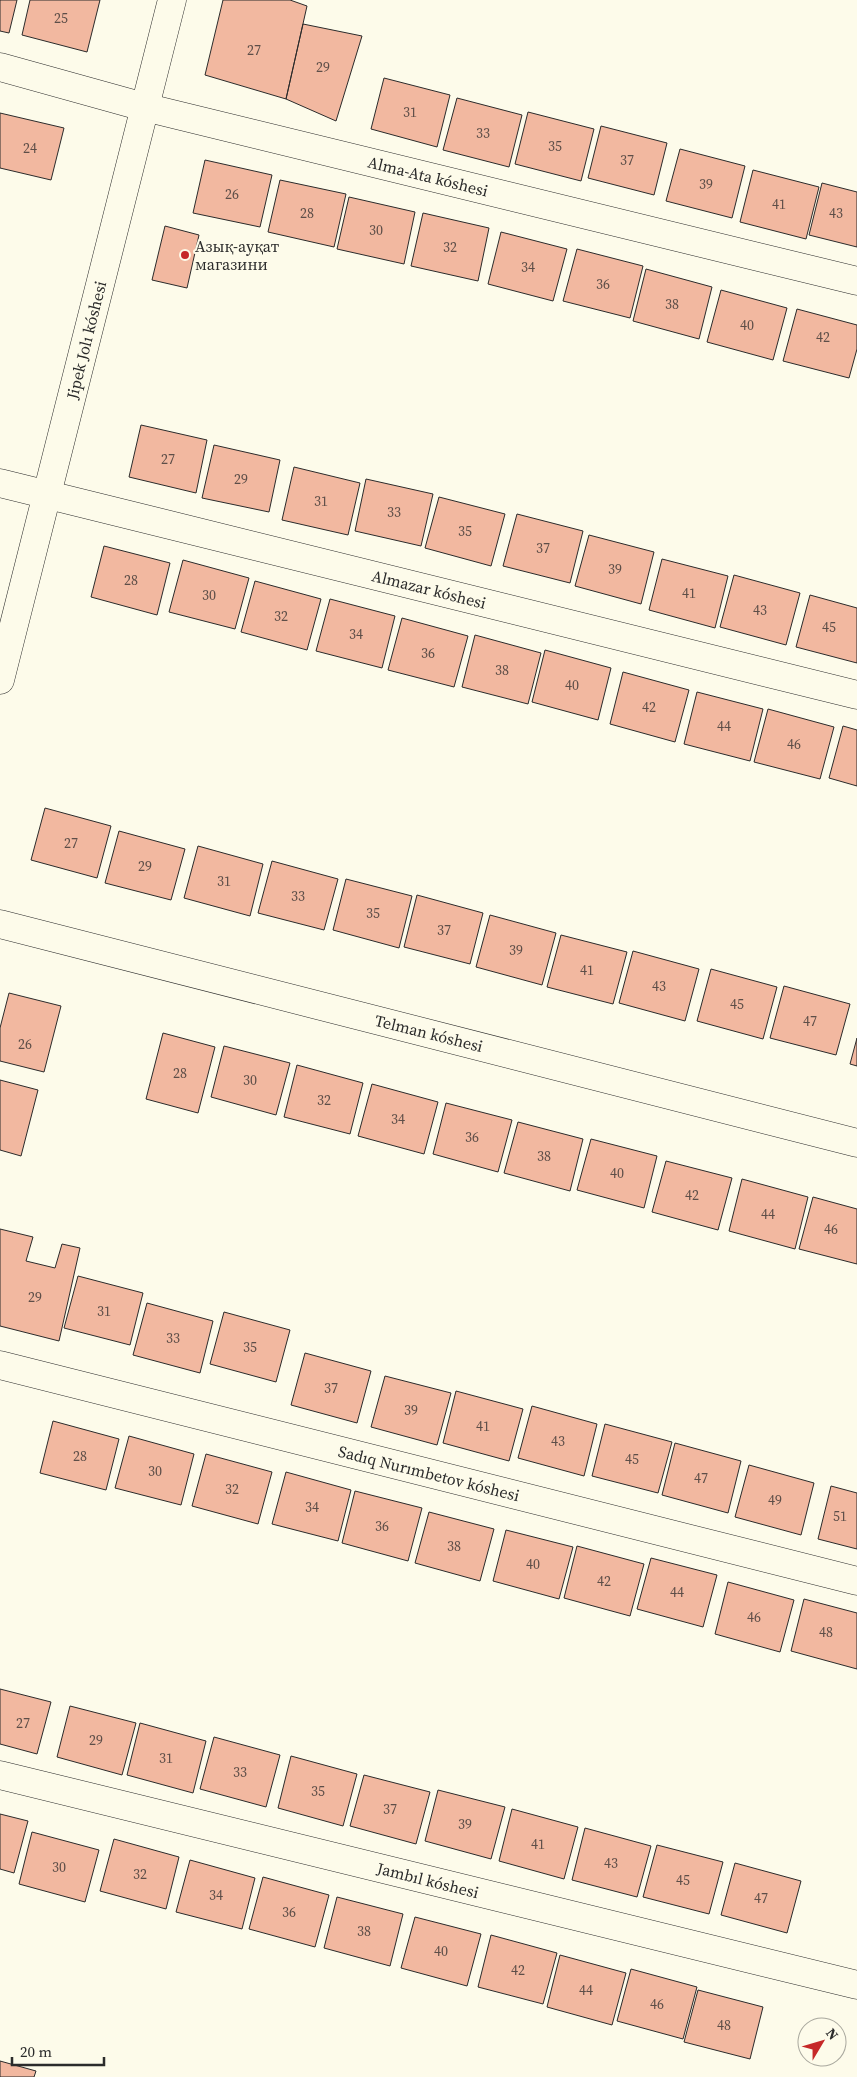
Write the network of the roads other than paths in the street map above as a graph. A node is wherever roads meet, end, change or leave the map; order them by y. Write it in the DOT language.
graph roads {
  1 [pos="172,0"];
  2 [pos="0,67"];
  3 [pos="144,107"];
  4 [pos="857,281"];
  5 [pos="0,483"];
  6 [pos="47,495"];
  7 [pos="0,680"];
  8 [pos="857,695"];
  9 [pos="0,924"];
  10 [pos="857,1143"];
  11 [pos="0,1365"];
  12 [pos="857,1581"];
  13 [pos="0,1775"];
  14 [pos="857,1985"];
  1 -- 3 [label="street, Jipek Jolı kóshesi"];
  2 -- 3 [label="street, Alma-Ata kóshesi"];
  3 -- 4 [label="street, Alma-Ata kóshesi"];
  3 -- 6 [label="street, Jipek Jolı kóshesi"];
  5 -- 6 [label="street, Almazar kóshesi"];
  6 -- 7 [label="street, Jipek Jolı kóshesi"];
  6 -- 8 [label="street, Almazar kóshesi"];
  9 -- 10 [label="street, Telman kóshesi"];
  11 -- 12 [label="street, Sadıq Nurımbetov kóshesi"];
  13 -- 14 [label="street, Jambıl kóshesi"];
}
